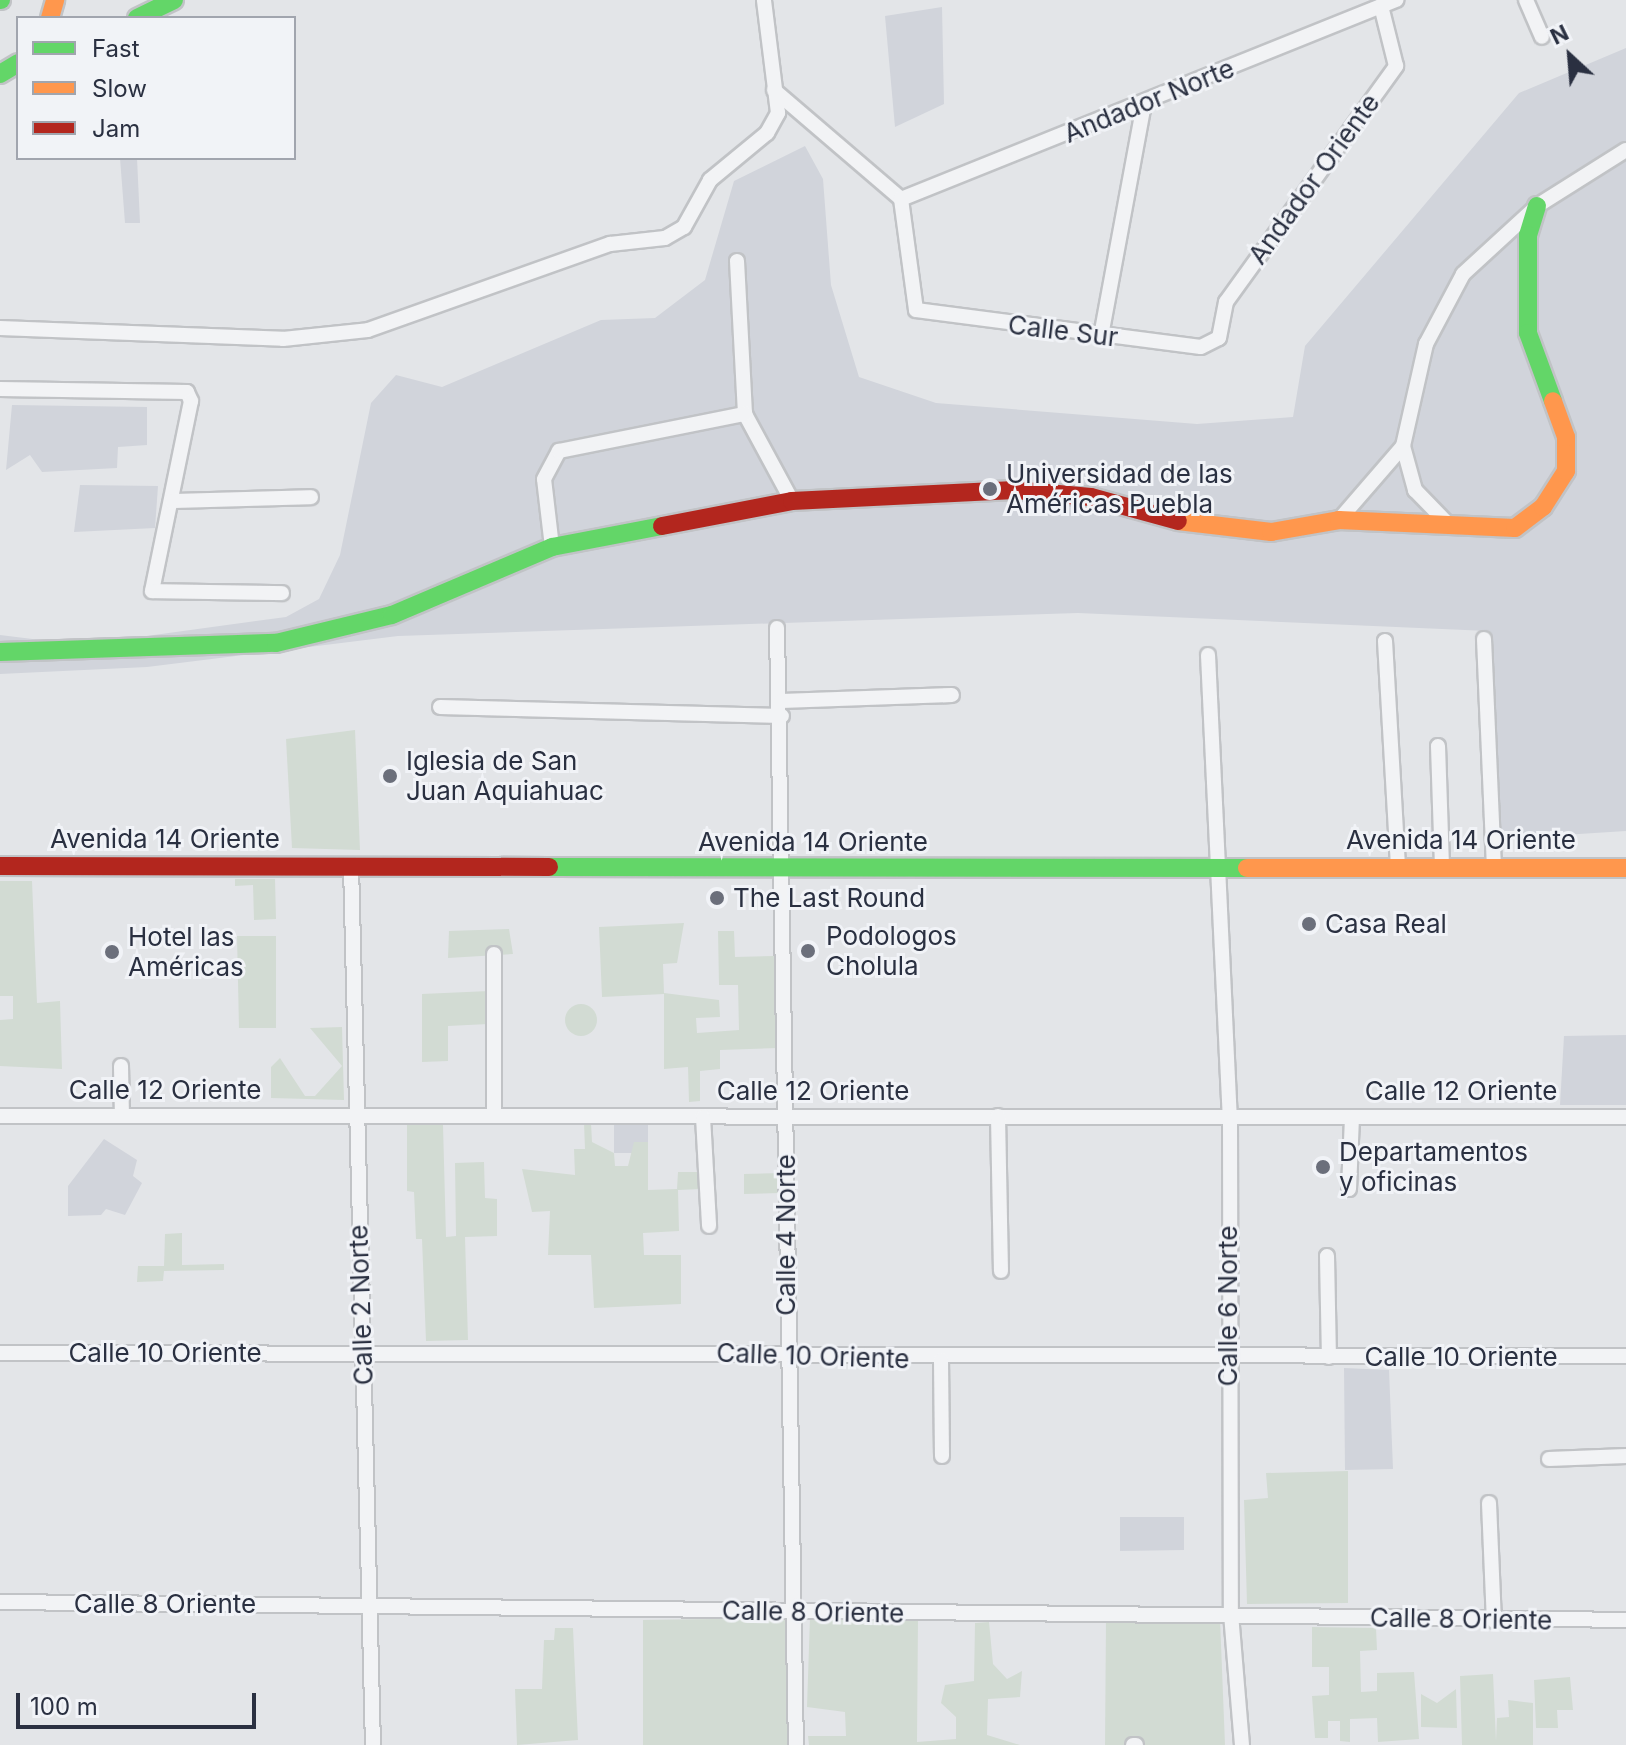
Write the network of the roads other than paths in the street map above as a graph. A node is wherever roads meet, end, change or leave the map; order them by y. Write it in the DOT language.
graph roads {
  1 [pos="174,0"];
  2 [pos="764,0"];
  3 [pos="1396,0"];
  4 [pos="1526,0"];
  5 [pos="1381,6"];
  6 [pos="141,16"];
  7 [pos="1542,37"];
  8 [pos="774,90"];
  9 [pos="1144,105"];
  10 [pos="1626,150"];
  11 [pos="901,199"];
  12 [pos="1537,206"];
  13 [pos="737,261"];
  14 [pos="0,328"];
  15 [pos="1101,336"];
  16 [pos="1210,346"];
  17 [pos="0,389"];
  18 [pos="745,414"];
  19 [pos="1403,446"];
  20 [pos="311,497"];
  21 [pos="172,501"];
  22 [pos="792,501"];
  23 [pos="1339,520"];
  24 [pos="1460,531"];
  25 [pos="552,547"];
  26 [pos="282,593"];
  27 [pos="777,628"];
  28 [pos="1484,639"];
  29 [pos="1385,641"];
  30 [pos="0,652"];
  31 [pos="1208,655"];
  32 [pos="952,695"];
  33 [pos="440,707"];
  34 [pos="781,709"];
  35 [pos="1438,746"];
  36 [pos="1398,864"];
  37 [pos="1494,864"];
  38 [pos="351,865"];
  39 [pos="1442,865"];
  40 [pos="0,866"];
  41 [pos="1220,866"];
  42 [pos="1626,868"];
  43 [pos="785,870"];
  44 [pos="494,954"];
  45 [pos="121,1066"];
  46 [pos="0,1116"];
  47 [pos="122,1116"];
  48 [pos="355,1116"];
  49 [pos="494,1116"];
  50 [pos="786,1116"];
  51 [pos="998,1116"];
  52 [pos="703,1117"];
  53 [pos="1230,1117"];
  54 [pos="1352,1117"];
  55 [pos="1626,1117"];
  56 [pos="1349,1189"];
  57 [pos="709,1226"];
  58 [pos="1327,1256"];
  59 [pos="1001,1271"];
  60 [pos="0,1353"];
  61 [pos="363,1353"];
  62 [pos="786,1354"];
  63 [pos="1626,1356"];
  64 [pos="1329,1357"];
  65 [pos="1227,1359"];
  66 [pos="941,1360"];
  67 [pos="942,1456"];
  68 [pos="1626,1456"];
  69 [pos="1549,1459"];
  70 [pos="1489,1503"];
  71 [pos="0,1602"];
  72 [pos="368,1603"];
  73 [pos="791,1609"];
  74 [pos="1231,1614"];
  75 [pos="1626,1620"];
  76 [pos="1494,1621"];
  77 [pos="373,1745"];
  78 [pos="796,1745"];
  79 [pos="1242,1745"];
  1 -- 6 [label="street"];
  2 -- 8 [label="street"];
  3 -- 5 [label="street, Andador Norte"];
  4 -- 7 [label="street"];
  5 -- 9 [label="street, Andador Norte"];
  5 -- 16 [label="street, Andador Oriente"];
  8 -- 11 [label="street"];
  8 -- 14 [label="street"];
  9 -- 11 [label="street, Andador Norte"];
  9 -- 15 [label="street"];
  10 -- 12 [label="street"];
  11 -- 15 [label="street, Calle Sur"];
  12 -- 19 [label="street"];
  12 -- 24 [label="street"];
  13 -- 18 [label="street"];
  15 -- 16 [label="street, Calle Sur"];
  17 -- 21 [label="street"];
  18 -- 22 [label="street"];
  18 -- 25 [label="street"];
  19 -- 23 [label="street"];
  19 -- 24 [label="street"];
  20 -- 21 [label="street"];
  21 -- 26 [label="street"];
  22 -- 23 [label="street"];
  22 -- 25 [label="street"];
  23 -- 24 [label="street"];
  25 -- 30 [label="street"];
  27 -- 34 [label="street, Calle 4 Norte"];
  28 -- 37 [label="street"];
  29 -- 36 [label="street"];
  31 -- 41 [label="street, Calle 6 Norte"];
  32 -- 34 [label="street"];
  33 -- 34 [label="street"];
  34 -- 43 [label="street, Calle 4 Norte"];
  35 -- 39 [label="street"];
  36 -- 39 [label="street, Avenida 14 Oriente"];
  36 -- 41 [label="street, Avenida 14 Oriente"];
  37 -- 39 [label="street, Avenida 14 Oriente"];
  37 -- 42 [label="street, Avenida 14 Oriente"];
  38 -- 40 [label="street, Avenida 14 Oriente"];
  38 -- 43 [label="street, Avenida 14 Oriente"];
  38 -- 48 [label="street, Calle 2 Norte"];
  41 -- 43 [label="street, Avenida 14 Oriente"];
  41 -- 53 [label="street, Calle 6 Norte"];
  43 -- 50 [label="street, Calle 4 Norte"];
  44 -- 49 [label="street"];
  45 -- 47 [label="street"];
  46 -- 47 [label="street, Calle 12 Oriente"];
  47 -- 48 [label="street, Calle 12 Oriente"];
  48 -- 49 [label="street, Calle 12 Oriente"];
  48 -- 61 [label="street, Calle 2 Norte"];
  49 -- 52 [label="street, Calle 12 Oriente"];
  50 -- 51 [label="street, Calle 12 Oriente"];
  50 -- 52 [label="street, Calle 12 Oriente"];
  50 -- 62 [label="street, Calle 4 Norte"];
  51 -- 53 [label="street, Calle 12 Oriente"];
  51 -- 59 [label="street"];
  52 -- 57 [label="street"];
  53 -- 54 [label="street, Calle 12 Oriente"];
  53 -- 65 [label="street, Calle 6 Norte"];
  54 -- 55 [label="street, Calle 12 Oriente"];
  54 -- 56 [label="street"];
  58 -- 64 [label="street"];
  60 -- 61 [label="street, Calle 10 Oriente"];
  61 -- 62 [label="street, Calle 10 Oriente"];
  61 -- 72 [label="street, Calle 2 Norte"];
  62 -- 66 [label="street, Calle 10 Oriente"];
  62 -- 73 [label="street, Calle 4 Norte"];
  63 -- 64 [label="street, Calle 10 Oriente"];
  64 -- 65 [label="street, Calle 10 Oriente"];
  65 -- 66 [label="street, Calle 10 Oriente"];
  65 -- 74 [label="street, Calle 6 Norte"];
  66 -- 67 [label="street"];
  68 -- 69 [label="street"];
  70 -- 76 [label="street"];
  71 -- 72 [label="street, Calle 8 Oriente"];
  72 -- 73 [label="street, Calle 8 Oriente"];
  72 -- 77 [label="street, Calle 2 Norte"];
  73 -- 74 [label="street, Calle 8 Oriente"];
  73 -- 78 [label="street, Calle 4 Norte"];
  74 -- 76 [label="street, Calle 8 Oriente"];
  74 -- 79 [label="street, Calle 6 Norte"];
  75 -- 76 [label="street, Calle 8 Oriente"];
}
